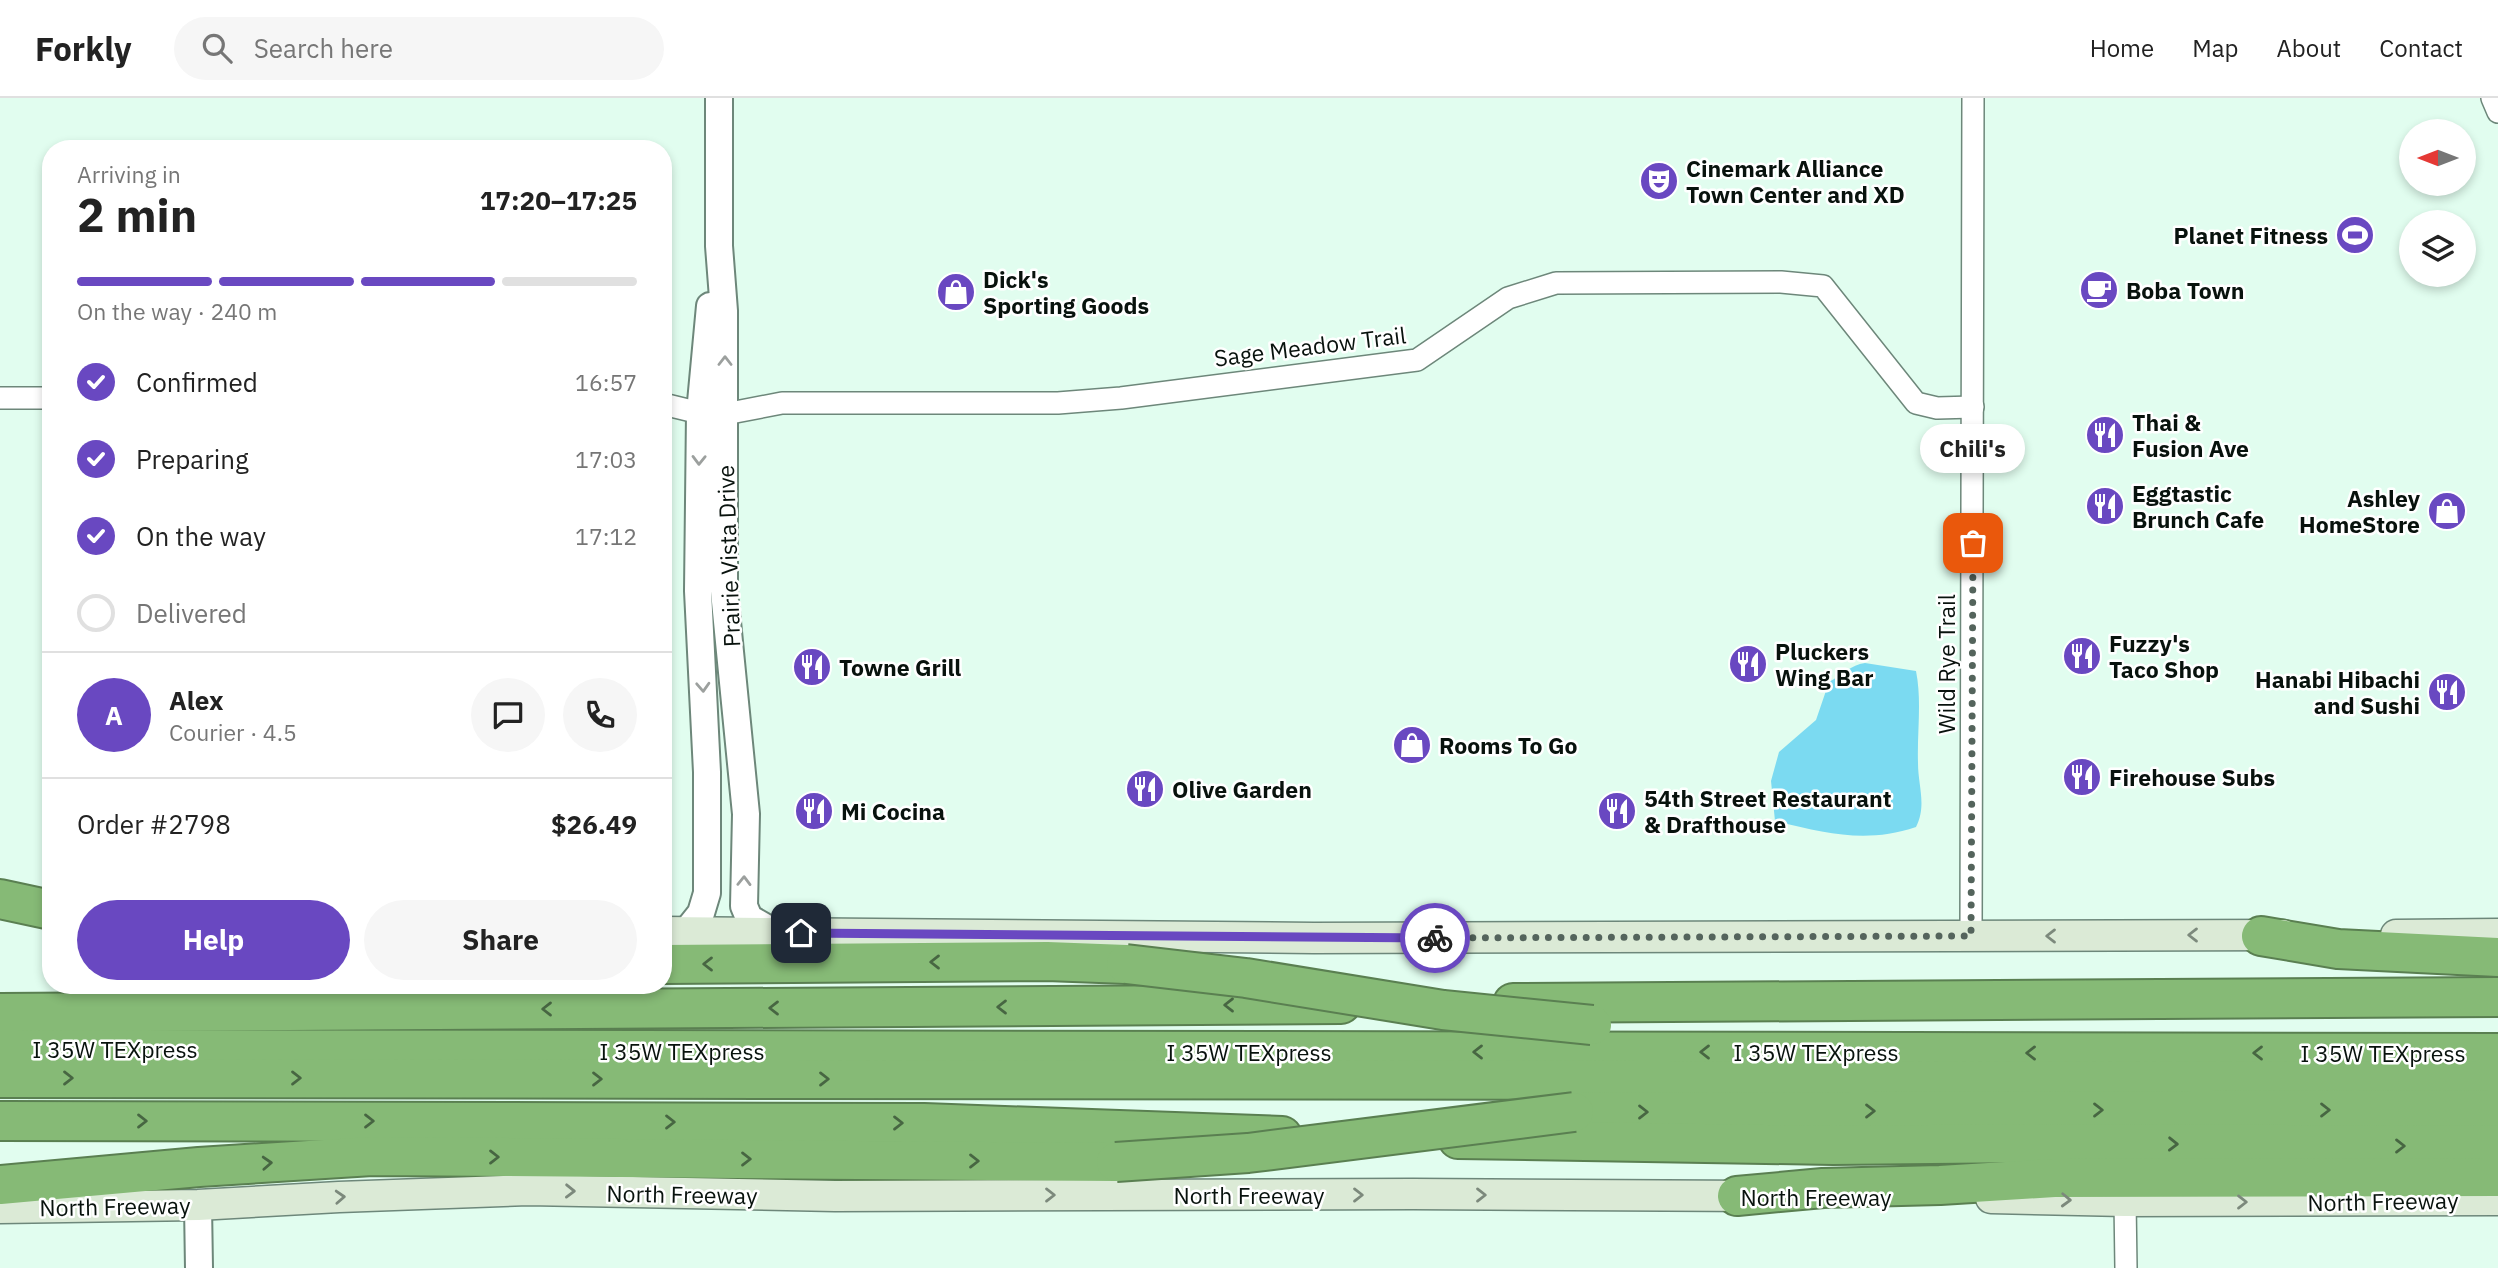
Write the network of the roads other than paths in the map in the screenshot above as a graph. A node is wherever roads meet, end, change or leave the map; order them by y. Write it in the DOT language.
graph roads {
  1 [pos="719,98"];
  2 [pos="1973,98"];
  3 [pos="2492,98"];
  4 [pos="2498,112"];
  5 [pos="0,398"];
  6 [pos="42,398"];
  7 [pos="672,406"];
  8 [pos="1973,407"];
  9 [pos="712,414"];
  10 [pos="0,899"];
  11 [pos="42,902"];
  12 [pos="42,908"];
  13 [pos="674,932"];
  14 [pos="775,933"];
  15 [pos="2498,934"];
  16 [pos="1971,936"];
  17 [pos="2261,936"];
  18 [pos="2498,957"];
  19 [pos="672,964"];
  20 [pos="126,994"];
  21 [pos="2498,997"];
  22 [pos="0,999"];
  23 [pos="0,1013"];
  24 [pos="2498,1019"];
  25 [pos="0,1049"];
  26 [pos="2498,1053"];
  27 [pos="0,1078"];
  28 [pos="2498,1081"];
  29 [pos="2498,1109"];
  30 [pos="0,1121"];
  31 [pos="2498,1145"];
  32 [pos="0,1164"];
  33 [pos="199,1167"];
  34 [pos="2498,1177"];
  35 [pos="0,1185"];
  36 [pos="1737,1196"];
  37 [pos="2498,1200"];
  38 [pos="2125,1201"];
  39 [pos="198,1205"];
  40 [pos="0,1208"];
  41 [pos="199,1268"];
  42 [pos="2126,1268"];
  1 -- 9 [label="street, Prairie Vista Drive"];
  2 -- 8 [label="street, Wild Rye Trail"];
  3 -- 4 [label="street"];
  5 -- 6 [label="street"];
  7 -- 9 [label="street, Sage Meadow Trail"];
  8 -- 9 [label="street, Sage Meadow Trail"];
  8 -- 16 [label="street, Wild Rye Trail"];
  9 -- 13 [label="street, Prairie Vista Drive, one-way"];
  14 -- 9 [label="street, Prairie Vista Drive, one-way"];
  10 -- 11 [label="main road"];
  10 -- 12 [label="highway"];
  13 -- 14 [label="main road"];
  14 -- 16 [label="main road"];
  15 -- 17 [label="main road"];
  17 -- 16 [label="main road, one-way"];
  17 -- 18 [label="highway"];
  24 -- 19 [label="highway, one-way, bridge"];
  20 -- 22 [label="highway"];
  21 -- 23 [label="highway, one-way"];
  26 -- 25 [label="highway, I 35W TEXpress, one-way"];
  27 -- 28 [label="highway, I 35W TEXpress, one-way"];
  33 -- 29 [label="highway, one-way, bridge"];
  30 -- 31 [label="highway, one-way"];
  32 -- 33 [label="highway"];
  33 -- 35 [label="highway"];
  34 -- 36 [label="highway"];
  36 -- 38 [label="main road, North Freeway, one-way"];
  39 -- 36 [label="main road, North Freeway, one-way"];
  38 -- 37 [label="main road, North Freeway, one-way"];
  38 -- 42 [label="street"];
  39 -- 40 [label="main road, North Freeway"];
  39 -- 41 [label="street"];
}
